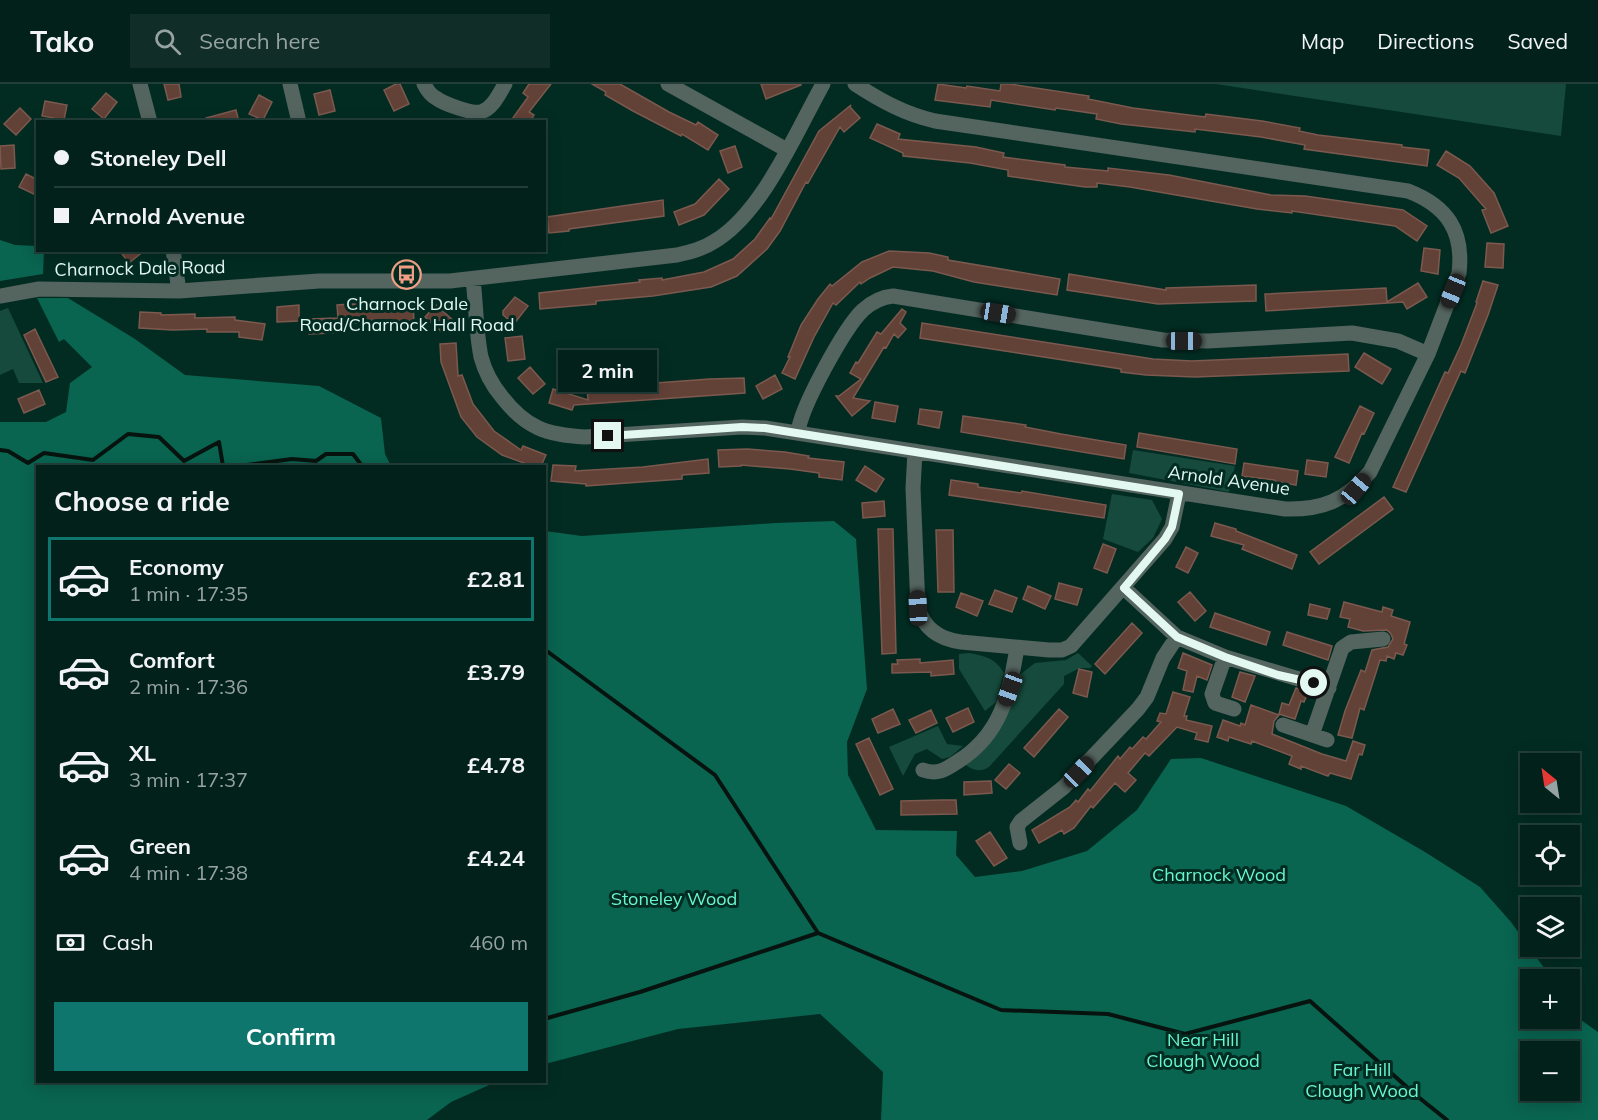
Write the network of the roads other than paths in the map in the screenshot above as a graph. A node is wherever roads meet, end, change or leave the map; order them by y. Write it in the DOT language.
graph roads {
  1 [pos="140,84"];
  2 [pos="290,84"];
  3 [pos="424,84"];
  4 [pos="505,84"];
  5 [pos="668,84"];
  6 [pos="823,84"];
  7 [pos="855,84"];
  8 [pos="149,120"];
  9 [pos="299,120"];
  10 [pos="787,150"];
  11 [pos="173,252"];
  12 [pos="473,279"];
  13 [pos="179,291"];
  14 [pos="0,296"];
  15 [pos="1428,354"];
  16 [pos="798,433"];
  17 [pos="915,451"];
  18 [pos="1179,494"];
  19 [pos="1124,588"];
  20 [pos="1177,637"];
  21 [pos="1383,639"];
  22 [pos="1017,648"];
  23 [pos="1225,657"];
  24 [pos="1329,688"];
  25 [pos="1234,709"];
  26 [pos="1283,725"];
  27 [pos="923,770"];
  28 [pos="1020,843"];
  1 -- 8 [label="street"];
  2 -- 9 [label="street"];
  3 -- 4 [label="street"];
  5 -- 10 [label="street"];
  6 -- 10 [label="street, Charnock Dale Road"];
  7 -- 15 [label="street, Arnold Avenue"];
  10 -- 12 [label="street, Charnock Dale Road"];
  11 -- 13 [label="street"];
  12 -- 13 [label="street, Charnock Dale Road"];
  12 -- 16 [label="street, Arnold Avenue"];
  13 -- 14 [label="street, Charnock Dale Road"];
  15 -- 16 [label="street"];
  15 -- 18 [label="street, Arnold Avenue"];
  16 -- 17 [label="street, Arnold Avenue"];
  17 -- 18 [label="street, Arnold Avenue"];
  17 -- 22 [label="street"];
  18 -- 19 [label="street"];
  19 -- 20 [label="street"];
  19 -- 22 [label="street"];
  20 -- 23 [label="street"];
  20 -- 28 [label="street"];
  21 -- 24 [label="street"];
  22 -- 27 [label="street"];
  23 -- 24 [label="street"];
  23 -- 25 [label="street"];
  24 -- 26 [label="street"];
}
